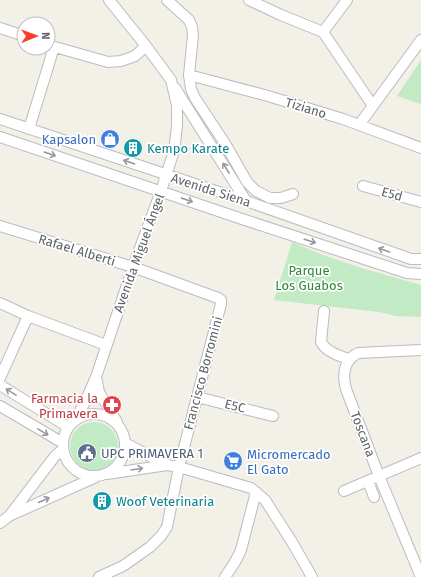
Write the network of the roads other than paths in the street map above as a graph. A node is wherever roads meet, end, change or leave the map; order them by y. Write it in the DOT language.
graph roads {
  1 [pos="109,0"];
  2 [pos="167,0"];
  3 [pos="248,0"];
  4 [pos="347,0"];
  5 [pos="0,28"];
  6 [pos="324,32"];
  7 [pos="16,33"];
  8 [pos="421,40"];
  9 [pos="146,46"];
  10 [pos="56,47"];
  11 [pos="48,56"];
  12 [pos="189,75"];
  13 [pos="171,80"];
  14 [pos="373,106"];
  15 [pos="0,119"];
  16 [pos="359,125"];
  17 [pos="29,128"];
  18 [pos="0,137"];
  19 [pos="421,148"];
  20 [pos="166,175"];
  21 [pos="363,186"];
  22 [pos="161,191"];
  23 [pos="293,194"];
  24 [pos="246,201"];
  25 [pos="421,202"];
  26 [pos="0,226"];
  27 [pos="421,260"];
  28 [pos="133,267"];
  29 [pos="421,274"];
  30 [pos="221,300"];
  31 [pos="0,304"];
  32 [pos="324,311"];
  33 [pos="28,316"];
  34 [pos="106,345"];
  35 [pos="421,350"];
  36 [pos="349,359"];
  37 [pos="96,377"];
  38 [pos="0,378"];
  39 [pos="0,385"];
  40 [pos="196,397"];
  41 [pos="0,406"];
  42 [pos="273,416"];
  43 [pos="76,420"];
  44 [pos="119,425"];
  45 [pos="68,427"];
  46 [pos="125,443"];
  47 [pos="63,446"];
  48 [pos="421,458"];
  49 [pos="167,465"];
  50 [pos="179,466"];
  51 [pos="107,474"];
  52 [pos="379,476"];
  53 [pos="96,477"];
  54 [pos="368,481"];
  55 [pos="344,491"];
  56 [pos="256,492"];
  57 [pos="374,497"];
  58 [pos="9,516"];
  59 [pos="0,523"];
  60 [pos="418,558"];
  61 [pos="99,577"];
  62 [pos="225,577"];
  63 [pos="312,577"];
  64 [pos="421,577"];
  1 -- 9 [label="street, Avenida Miguel Ángel"];
  2 -- 12 [label="street"];
  3 -- 6 [label="street"];
  4 -- 6 [label="street"];
  5 -- 7 [label="street"];
  6 -- 14 [label="street"];
  8 -- 14 [label="street"];
  9 -- 10 [label="street"];
  9 -- 13 [label="street, Avenida Miguel Ángel"];
  11 -- 17 [label="street"];
  12 -- 16 [label="street, Tiziano"];
  12 -- 23 [label="street"];
  13 -- 20 [label="street, Avenida Miguel Ángel"];
  24 -- 13 [label="street, Avenida Miguel Ángel, one-way"];
  14 -- 16 [label="street"];
  15 -- 17 [label="street, Avenida Siena"];
  16 -- 19 [label="street, Tiziano"];
  20 -- 17 [label="street, Avenida Siena, one-way"];
  18 -- 22 [label="street, Avenida Siena, one-way"];
  20 -- 22 [label="street, Avenida Miguel Ángel"];
  20 -- 24 [label="street, Avenida Siena"];
  21 -- 25 [label="street, E5d"];
  22 -- 28 [label="street, Avenida Miguel Ángel"];
  22 -- 29 [label="street, Avenida Siena, one-way"];
  27 -- 24 [label="street, Avenida Siena, one-way"];
  26 -- 28 [label="street, Rafael Alberti"];
  28 -- 30 [label="street, Rafael Alberti"];
  28 -- 34 [label="street, Avenida Miguel Ángel"];
  30 -- 40 [label="street, Francisco Borromini"];
  31 -- 33 [label="street"];
  32 -- 36 [label="street"];
  33 -- 34 [label="street"];
  33 -- 38 [label="street"];
  34 -- 37 [label="street, Avenida Miguel Ángel"];
  35 -- 36 [label="street"];
  36 -- 52 [label="street, Toscana"];
  37 -- 43 [label="street, Avenida Miguel Ángel"];
  37 -- 44 [label="street"];
  45 -- 39 [label="street, one-way"];
  40 -- 42 [label="street, E5C"];
  40 -- 50 [label="street, Francisco Borromini"];
  41 -- 47 [label="street, one-way"];
  43 -- 44 [label="street"];
  43 -- 45 [label="street"];
  44 -- 46 [label="street"];
  45 -- 47 [label="street"];
  46 -- 49 [label="street"];
  46 -- 51 [label="street"];
  47 -- 53 [label="street"];
  47 -- 58 [label="street"];
  48 -- 52 [label="street"];
  49 -- 50 [label="street"];
  51 -- 49 [label="street, one-way"];
  50 -- 56 [label="street"];
  50 -- 61 [label="street, Francisco Borromini"];
  51 -- 53 [label="street"];
  52 -- 54 [label="street"];
  52 -- 60 [label="street, Toscana"];
  58 -- 53 [label="street, one-way"];
  54 -- 55 [label="street"];
  54 -- 57 [label="street"];
  56 -- 62 [label="street"];
  56 -- 63 [label="street"];
  58 -- 59 [label="street"];
  60 -- 64 [label="street, Toscana"];
}
